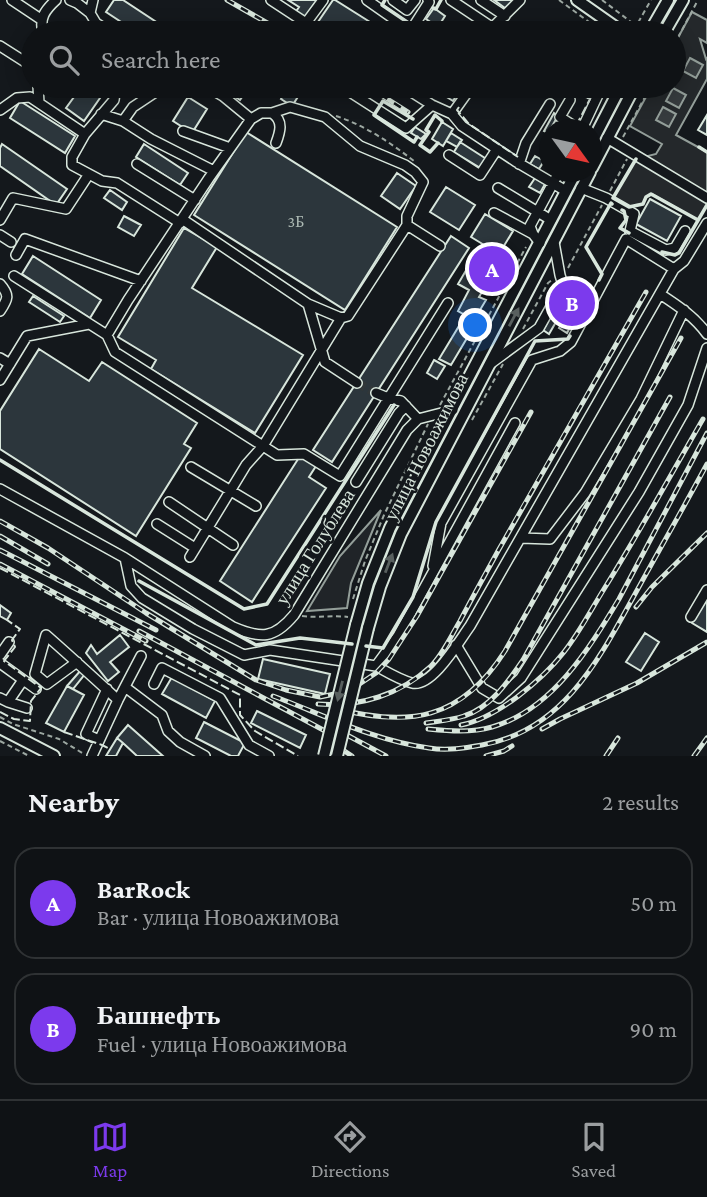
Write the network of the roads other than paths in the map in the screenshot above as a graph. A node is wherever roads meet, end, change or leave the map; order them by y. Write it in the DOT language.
graph roads {
  1 [pos="12,0"];
  2 [pos="56,0"];
  3 [pos="69,0"];
  4 [pos="93,0"];
  5 [pos="271,0"];
  6 [pos="323,0"];
  7 [pos="367,0"];
  8 [pos="393,0"];
  9 [pos="415,0"];
  10 [pos="428,0"];
  11 [pos="451,0"];
  12 [pos="481,0"];
  13 [pos="520,0"];
  14 [pos="577,0"];
  15 [pos="668,0"];
  16 [pos="683,0"];
  17 [pos="90,13"];
  18 [pos="505,16"];
  19 [pos="42,20"];
  20 [pos="95,21"];
  21 [pos="303,21"];
  22 [pos="307,21"];
  23 [pos="397,21"];
  24 [pos="417,21"];
  25 [pos="477,21"];
  26 [pos="500,21"];
  27 [pos="608,21"];
  28 [pos="656,21"];
  29 [pos="671,21"];
  30 [pos="0,46"];
  31 [pos="21,59"];
  32 [pos="21,98"];
  33 [pos="32,98"];
  34 [pos="39,98"];
  35 [pos="114,98"];
  36 [pos="146,98"];
  37 [pos="225,98"];
  38 [pos="359,98"];
  39 [pos="421,98"];
  40 [pos="463,98"];
  41 [pos="598,98"];
  42 [pos="616,98"];
  43 [pos="627,98"];
  44 [pos="570,100"];
  45 [pos="39,103"];
  46 [pos="550,104"];
  47 [pos="432,105"];
  48 [pos="0,110"];
  49 [pos="272,113"];
  50 [pos="102,114"];
  51 [pos="452,114"];
  52 [pos="251,119"];
  53 [pos="564,119"];
  54 [pos="587,119"];
  55 [pos="123,121"];
  56 [pos="183,131"];
  57 [pos="85,134"];
  58 [pos="602,134"];
  59 [pos="276,143"];
  60 [pos="230,148"];
  61 [pos="497,149"];
  62 [pos="449,155"];
  63 [pos="137,164"];
  64 [pos="519,164"];
  65 [pos="214,172"];
  66 [pos="89,174"];
  67 [pos="571,182"];
  68 [pos="584,182"];
  69 [pos="553,184"];
  70 [pos="498,188"];
  71 [pos="581,188"];
  72 [pos="566,191"];
  73 [pos="707,198"];
  74 [pos="195,200"];
  75 [pos="537,211"];
  76 [pos="494,213"];
  77 [pos="0,220"];
  78 [pos="551,220"];
  79 [pos="181,221"];
  80 [pos="707,223"];
  81 [pos="407,225"];
  82 [pos="685,231"];
  83 [pos="0,235"];
  84 [pos="536,239"];
  85 [pos="11,242"];
  86 [pos="554,242"];
  87 [pos="440,246"];
  88 [pos="16,255"];
  89 [pos="674,269"];
  90 [pos="15,276"];
  91 [pos="141,281"];
  92 [pos="0,284"];
  93 [pos="660,294"];
  94 [pos="447,303"];
  95 [pos="308,304"];
  96 [pos="684,310"];
  97 [pos="0,312"];
  98 [pos="341,318"];
  99 [pos="89,324"];
  100 [pos="707,334"];
  101 [pos="107,335"];
  102 [pos="707,348"];
  103 [pos="321,349"];
  104 [pos="0,358"];
  105 [pos="10,364"];
  106 [pos="489,365"];
  107 [pos="0,380"];
  108 [pos="357,383"];
  109 [pos="376,393"];
  110 [pos="388,398"];
  111 [pos="406,407"];
  112 [pos="453,410"];
  113 [pos="418,419"];
  114 [pos="515,424"];
  115 [pos="263,446"];
  116 [pos="191,467"];
  117 [pos="356,482"];
  118 [pos="0,489"];
  119 [pos="230,491"];
  120 [pos="169,502"];
  121 [pos="256,506"];
  122 [pos="157,524"];
  123 [pos="207,528"];
  124 [pos="520,538"];
  125 [pos="233,544"];
  126 [pos="125,558"];
  127 [pos="432,575"];
  128 [pos="707,590"];
  129 [pos="691,617"];
  130 [pos="9,642"];
  131 [pos="456,645"];
  132 [pos="0,655"];
  133 [pos="141,656"];
  134 [pos="0,663"];
  135 [pos="77,663"];
  136 [pos="376,666"];
  137 [pos="23,680"];
  138 [pos="154,684"];
  139 [pos="125,687"];
  140 [pos="36,689"];
  141 [pos="107,690"];
  142 [pos="4,700"];
  143 [pos="118,700"];
  144 [pos="27,708"];
  145 [pos="0,728"];
  146 [pos="99,740"];
  147 [pos="54,756"];
  148 [pos="90,756"];
  149 [pos="205,756"];
  150 [pos="269,756"];
  151 [pos="324,756"];
  152 [pos="337,756"];
  1 -- 19 [label="street"];
  2 -- 19 [label="street"];
  3 -- 17 [label="street"];
  4 -- 17 [label="street"];
  5 -- 21 [label="street"];
  6 -- 22 [label="street"];
  7 -- 23 [label="street"];
  8 -- 9 [label="street"];
  10 -- 24 [label="street"];
  11 -- 25 [label="street"];
  12 -- 18 [label="street"];
  13 -- 18 [label="street"];
  14 -- 27 [label="main road"];
  15 -- 28 [label="main road"];
  16 -- 29 [label="main road"];
  17 -- 20 [label="street"];
  18 -- 26 [label="street"];
  30 -- 31 [label="street"];
  32 -- 48 [label="street"];
  33 -- 45 [label="street"];
  34 -- 45 [label="street"];
  35 -- 50 [label="street"];
  36 -- 55 [label="street"];
  37 -- 52 [label="street"];
  38 -- 47 [label="street"];
  39 -- 47 [label="street"];
  40 -- 51 [label="street"];
  41 -- 54 [label="street"];
  42 -- 58 [label="main road, улица Новоажимова"];
  43 -- 58 [label="main road, улица Новоажимова"];
  44 -- 53 [label="street"];
  45 -- 57 [label="street"];
  46 -- 64 [label="street"];
  47 -- 51 [label="street"];
  49 -- 52 [label="street"];
  49 -- 59 [label="street"];
  49 -- 81 [label="street"];
  50 -- 55 [label="street"];
  50 -- 57 [label="street"];
  51 -- 61 [label="street"];
  52 -- 60 [label="street"];
  55 -- 65 [label="street"];
  56 -- 60 [label="street"];
  57 -- 66 [label="street"];
  58 -- 73 [label="street"];
  60 -- 65 [label="street"];
  61 -- 62 [label="street"];
  61 -- 64 [label="street"];
  63 -- 74 [label="street"];
  64 -- 69 [label="street"];
  65 -- 74 [label="street"];
  66 -- 77 [label="street"];
  66 -- 79 [label="street"];
  67 -- 72 [label="main road, улица Новоажимова"];
  68 -- 71 [label="main road, улица Новоажимова"];
  69 -- 72 [label="street"];
  69 -- 75 [label="street"];
  70 -- 75 [label="street"];
  71 -- 82 [label="street"];
  71 -- 86 [label="main road, улица Новоажимова"];
  72 -- 78 [label="main road, улица Новоажимова"];
  74 -- 79 [label="street"];
  75 -- 78 [label="street"];
  75 -- 84 [label="street"];
  76 -- 84 [label="street"];
  78 -- 84 [label="main road, улица Новоажимова"];
  79 -- 91 [label="street"];
  79 -- 95 [label="street"];
  80 -- 89 [label="street"];
  81 -- 87 [label="street"];
  81 -- 98 [label="street"];
  83 -- 85 [label="street"];
  84 -- 112 [label="main road, улица Новоажимова"];
  106 -- 86 [label="main road, улица Новоажимова, one-way"];
  86 -- 106 [label="street"];
  88 -- 91 [label="street"];
  89 -- 93 [label="street"];
  89 -- 127 [label="street"];
  90 -- 99 [label="street"];
  91 -- 101 [label="street"];
  92 -- 97 [label="street"];
  93 -- 96 [label="street"];
  93 -- 124 [label="street"];
  94 -- 110 [label="street"];
  95 -- 98 [label="street"];
  95 -- 103 [label="street"];
  96 -- 100 [label="street"];
  96 -- 124 [label="street"];
  98 -- 103 [label="street"];
  99 -- 101 [label="street"];
  99 -- 105 [label="street"];
  101 -- 115 [label="street"];
  102 -- 131 [label="street"];
  103 -- 108 [label="street"];
  103 -- 115 [label="street"];
  104 -- 105 [label="street"];
  105 -- 107 [label="street"];
  152 -- 106 [label="main road, улица Новоажимова, one-way, bridge"];
  109 -- 110 [label="street"];
  110 -- 111 [label="street"];
  110 -- 115 [label="street"];
  111 -- 113 [label="street"];
  111 -- 117 [label="street"];
  112 -- 113 [label="street"];
  112 -- 151 [label="main road, улица Новоажимова, one-way, bridge"];
  113 -- 126 [label="street, улица Голублева"];
  114 -- 127 [label="street"];
  115 -- 119 [label="street"];
  116 -- 119 [label="street"];
  118 -- 126 [label="street, улица Голублева"];
  119 -- 121 [label="street"];
  119 -- 123 [label="street"];
  120 -- 123 [label="street"];
  122 -- 123 [label="street"];
  123 -- 125 [label="street"];
  124 -- 131 [label="street"];
  126 -- 136 [label="street"];
  127 -- 136 [label="street"];
  128 -- 129 [label="street"];
  130 -- 132 [label="street"];
  131 -- 136 [label="street"];
  133 -- 139 [label="street"];
  134 -- 137 [label="street"];
  135 -- 135 [label="street"];
  135 -- 141 [label="street"];
  137 -- 140 [label="street"];
  137 -- 142 [label="street"];
  138 -- 150 [label="street"];
  139 -- 143 [label="street"];
  139 -- 149 [label="street"];
  141 -- 143 [label="street"];
  141 -- 146 [label="street"];
  142 -- 144 [label="street"];
  143 -- 146 [label="street"];
  145 -- 147 [label="main road"];
  146 -- 148 [label="street"];
}
